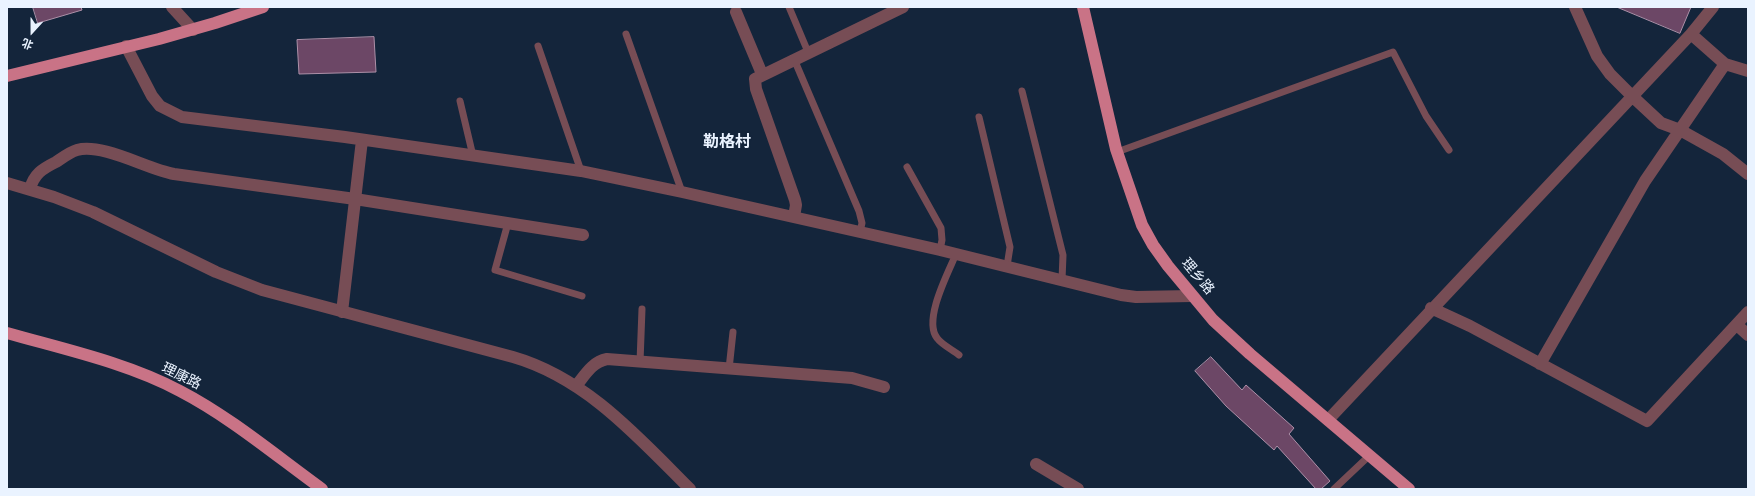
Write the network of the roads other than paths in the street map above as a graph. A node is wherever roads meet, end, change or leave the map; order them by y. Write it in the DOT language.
graph roads {
  1 [pos="172,7"];
  2 [pos="263,7"];
  3 [pos="789,7"];
  4 [pos="1083,7"];
  5 [pos="1575,7"];
  6 [pos="1713,7"];
  7 [pos="895,9"];
  8 [pos="736,12"];
  9 [pos="193,30"];
  10 [pos="626,34"];
  11 [pos="1691,34"];
  12 [pos="126,46"];
  13 [pos="538,46"];
  14 [pos="808,52"];
  15 [pos="794,59"];
  16 [pos="1725,64"];
  17 [pos="1748,72"];
  18 [pos="762,74"];
  19 [pos="7,76"];
  20 [pos="1022,91"];
  21 [pos="1632,96"];
  22 [pos="460,101"];
  23 [pos="979,117"];
  24 [pos="1680,130"];
  25 [pos="362,140"];
  26 [pos="1449,150"];
  27 [pos="1117,152"];
  28 [pos="473,156"];
  29 [pos="907,167"];
  30 [pos="581,171"];
  31 [pos="1748,174"];
  32 [pos="7,183"];
  33 [pos="30,189"];
  34 [pos="682,192"];
  35 [pos="355,199"];
  36 [pos="794,217"];
  37 [pos="508,223"];
  38 [pos="860,232"];
  39 [pos="583,235"];
  40 [pos="940,250"];
  41 [pos="956,254"];
  42 [pos="1008,266"];
  43 [pos="1062,280"];
  44 [pos="582,296"];
  45 [pos="1192,296"];
  46 [pos="1431,308"];
  47 [pos="642,309"];
  48 [pos="342,312"];
  49 [pos="1748,312"];
  50 [pos="1738,325"];
  51 [pos="733,332"];
  52 [pos="7,333"];
  53 [pos="1748,335"];
  54 [pos="959,355"];
  55 [pos="640,362"];
  56 [pos="1540,364"];
  57 [pos="729,369"];
  58 [pos="576,386"];
  59 [pos="884,387"];
  60 [pos="1328,420"];
  61 [pos="1370,455"];
  62 [pos="1036,464"];
  63 [pos="322,489"];
  64 [pos="690,489"];
  65 [pos="1078,489"];
  66 [pos="1334,489"];
  67 [pos="1409,489"];
  1 -- 9 [label="street"];
  2 -- 9 [label="main road"];
  3 -- 14 [label="lane"];
  4 -- 27 [label="main road, 理乡路"];
  5 -- 21 [label="street"];
  6 -- 11 [label="street"];
  7 -- 14 [label="street"];
  8 -- 18 [label="street"];
  9 -- 12 [label="main road"];
  10 -- 34 [label="lane"];
  11 -- 16 [label="street"];
  11 -- 21 [label="street"];
  12 -- 19 [label="main road"];
  12 -- 25 [label="street"];
  13 -- 30 [label="lane"];
  14 -- 15 [label="street"];
  15 -- 18 [label="street"];
  15 -- 38 [label="lane"];
  16 -- 17 [label="street"];
  16 -- 24 [label="street"];
  18 -- 36 [label="street"];
  20 -- 43 [label="lane"];
  21 -- 24 [label="street"];
  21 -- 46 [label="street"];
  22 -- 28 [label="lane"];
  23 -- 42 [label="lane"];
  24 -- 31 [label="street"];
  24 -- 56 [label="street"];
  25 -- 28 [label="street"];
  25 -- 35 [label="street"];
  26 -- 27 [label="lane"];
  27 -- 45 [label="main road, 理乡路"];
  28 -- 30 [label="street"];
  29 -- 40 [label="lane"];
  30 -- 34 [label="street"];
  32 -- 33 [label="street"];
  33 -- 35 [label="street"];
  33 -- 48 [label="street"];
  34 -- 36 [label="street"];
  35 -- 37 [label="street"];
  35 -- 48 [label="street"];
  36 -- 38 [label="street"];
  37 -- 39 [label="street"];
  37 -- 44 [label="lane"];
  38 -- 40 [label="street"];
  40 -- 41 [label="street"];
  41 -- 42 [label="street"];
  41 -- 54 [label="lane"];
  42 -- 43 [label="street"];
  43 -- 45 [label="street"];
  45 -- 60 [label="main road, 理乡路"];
  46 -- 56 [label="street"];
  46 -- 60 [label="street"];
  47 -- 55 [label="lane"];
  48 -- 58 [label="street"];
  49 -- 50 [label="street"];
  50 -- 53 [label="street"];
  50 -- 56 [label="street"];
  51 -- 57 [label="lane"];
  52 -- 63 [label="main road, 理康路"];
  55 -- 57 [label="street"];
  55 -- 58 [label="street"];
  57 -- 59 [label="street"];
  58 -- 64 [label="street"];
  60 -- 61 [label="main road, 理乡路"];
  61 -- 66 [label="lane"];
  61 -- 67 [label="main road, 理乡路"];
  62 -- 65 [label="street"];
}
